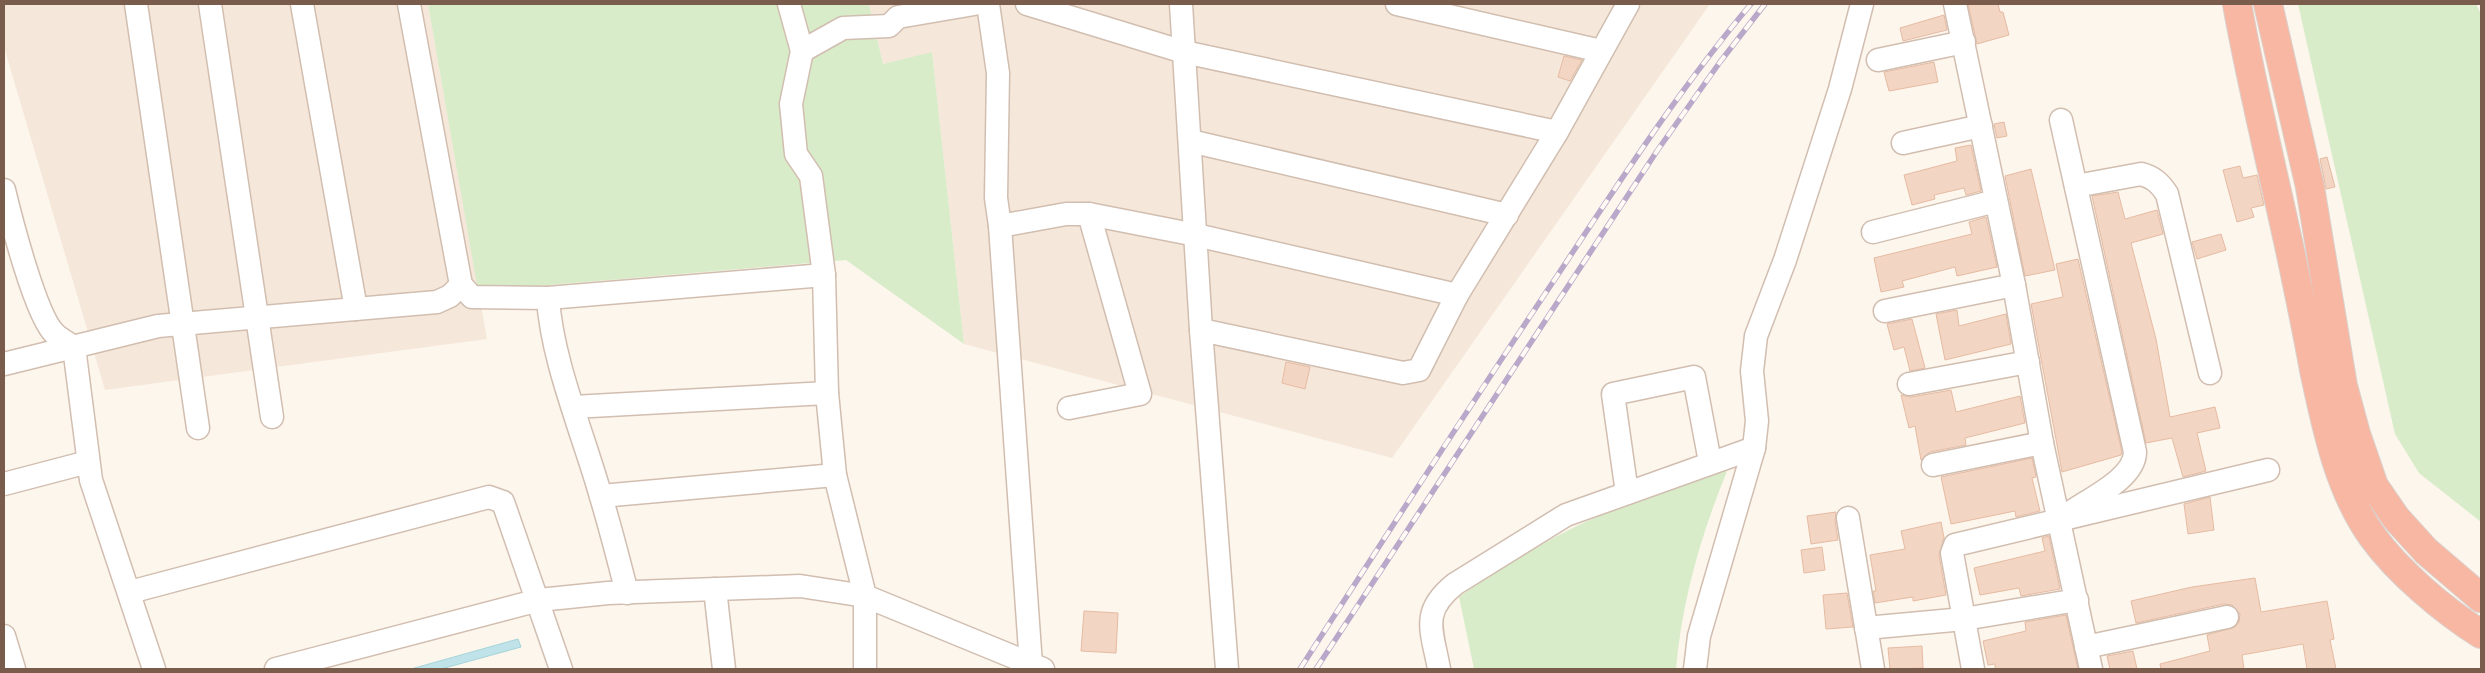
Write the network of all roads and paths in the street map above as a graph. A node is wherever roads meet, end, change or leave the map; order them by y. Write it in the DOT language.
graph roads {
  1 [pos="136,4"];
  2 [pos="210,4"];
  3 [pos="302,4"];
  4 [pos="409,4"];
  5 [pos="789,4"];
  6 [pos="974,4"];
  7 [pos="988,4"];
  8 [pos="1027,4"];
  9 [pos="1182,4"];
  10 [pos="1397,4"];
  11 [pos="1628,4"];
  12 [pos="1862,4"];
  13 [pos="1955,4"];
  14 [pos="2237,4"];
  15 [pos="2268,4"];
  16 [pos="896,10"];
  17 [pos="1964,42"];
  18 [pos="1601,51"];
  19 [pos="802,52"];
  20 [pos="1184,52"];
  21 [pos="1878,60"];
  22 [pos="2061,120"];
  23 [pos="1981,126"];
  24 [pos="1557,132"];
  25 [pos="1190,141"];
  26 [pos="1903,143"];
  27 [pos="2076,186"];
  28 [pos="4,190"];
  29 [pos="1996,201"];
  30 [pos="1089,214"];
  31 [pos="1507,215"];
  32 [pos="1000,226"];
  33 [pos="8,227"];
  34 [pos="1874,232"];
  35 [pos="1196,235"];
  36 [pos="824,274"];
  37 [pos="2014,285"];
  38 [pos="461,286"];
  39 [pos="1457,295"];
  40 [pos="548,298"];
  41 [pos="356,309"];
  42 [pos="1885,311"];
  43 [pos="258,318"];
  44 [pos="183,324"];
  45 [pos="1201,330"];
  46 [pos="74,346"];
  47 [pos="2028,362"];
  48 [pos="4,364"];
  49 [pos="2210,373"];
  50 [pos="1909,384"];
  51 [pos="827,393"];
  52 [pos="573,406"];
  53 [pos="1069,408"];
  54 [pos="272,417"];
  55 [pos="198,428"];
  56 [pos="2042,443"];
  57 [pos="1754,448"];
  58 [pos="88,462"];
  59 [pos="1710,462"];
  60 [pos="1932,466"];
  61 [pos="2268,470"];
  62 [pos="834,475"];
  63 [pos="4,484"];
  64 [pos="1627,493"];
  65 [pos="602,496"];
  66 [pos="1848,518"];
  67 [pos="2060,519"];
  68 [pos="714,589"];
  69 [pos="130,592"];
  70 [pos="627,593"];
  71 [pos="865,596"];
  72 [pos="2481,598"];
  73 [pos="539,600"];
  74 [pos="2077,600"];
  75 [pos="2226,618"];
  76 [pos="1964,619"];
  77 [pos="1866,628"];
  78 [pos="2481,634"];
  79 [pos="4,636"];
  80 [pos="2086,647"];
  81 [pos="1037,667"];
  82 [pos="14,669"];
  83 [pos="154,669"];
  84 [pos="276,669"];
  85 [pos="561,669"];
  86 [pos="724,669"];
  87 [pos="865,669"];
  88 [pos="1227,669"];
  89 [pos="1439,669"];
  90 [pos="1695,669"];
  91 [pos="1873,669"];
  92 [pos="1973,669"];
  93 [pos="2091,669"];
  1 -- 44 [label="street"];
  2 -- 43 [label="street"];
  3 -- 41 [label="street"];
  4 -- 38 [label="street"];
  5 -- 19 [label="street"];
  6 -- 16 [label="street"];
  7 -- 32 [label="street"];
  8 -- 20 [label="street"];
  9 -- 20 [label="street"];
  10 -- 18 [label="street"];
  11 -- 18 [label="street"];
  12 -- 57 [label="street"];
  13 -- 17 [label="street"];
  14 -- 78 [label="highway"];
  15 -- 72 [label="highway"];
  16 -- 19 [label="street"];
  17 -- 21 [label="street"];
  17 -- 23 [label="street"];
  18 -- 24 [label="street"];
  19 -- 36 [label="street"];
  20 -- 24 [label="street"];
  20 -- 25 [label="street"];
  22 -- 27 [label="street"];
  23 -- 26 [label="street"];
  23 -- 29 [label="street"];
  24 -- 31 [label="street"];
  25 -- 31 [label="street"];
  25 -- 35 [label="street"];
  27 -- 49 [label="street"];
  27 -- 67 [label="street"];
  28 -- 33 [label="street"];
  29 -- 34 [label="street"];
  29 -- 37 [label="street"];
  30 -- 32 [label="street"];
  30 -- 35 [label="street"];
  30 -- 53 [label="street"];
  31 -- 39 [label="street"];
  32 -- 81 [label="street"];
  33 -- 46 [label="street"];
  35 -- 39 [label="street"];
  35 -- 45 [label="street"];
  36 -- 40 [label="street"];
  36 -- 51 [label="street"];
  37 -- 42 [label="street"];
  37 -- 47 [label="street"];
  38 -- 40 [label="street"];
  38 -- 41 [label="street"];
  39 -- 45 [label="street"];
  40 -- 52 [label="street"];
  41 -- 43 [label="street"];
  43 -- 44 [label="street"];
  43 -- 54 [label="street"];
  44 -- 46 [label="street"];
  44 -- 55 [label="street"];
  45 -- 88 [label="street"];
  46 -- 48 [label="street"];
  46 -- 58 [label="street"];
  47 -- 50 [label="street"];
  47 -- 56 [label="street"];
  51 -- 52 [label="street"];
  51 -- 62 [label="street"];
  52 -- 65 [label="street"];
  56 -- 60 [label="street"];
  56 -- 67 [label="street"];
  57 -- 59 [label="street"];
  57 -- 90 [label="street"];
  58 -- 63 [label="street"];
  58 -- 69 [label="street"];
  59 -- 64 [label="street"];
  59 -- 64 [label="street"];
  61 -- 67 [label="street"];
  62 -- 65 [label="street"];
  62 -- 71 [label="street"];
  64 -- 89 [label="street"];
  65 -- 70 [label="street"];
  66 -- 77 [label="street"];
  67 -- 74 [label="street"];
  67 -- 76 [label="street"];
  68 -- 70 [label="street"];
  68 -- 71 [label="street"];
  68 -- 86 [label="street"];
  69 -- 73 [label="street"];
  69 -- 83 [label="street"];
  70 -- 73 [label="street"];
  71 -- 81 [label="street"];
  71 -- 87 [label="street"];
  73 -- 84 [label="street"];
  73 -- 85 [label="street"];
  74 -- 76 [label="street"];
  74 -- 80 [label="street"];
  75 -- 80 [label="street"];
  76 -- 77 [label="street"];
  76 -- 92 [label="street"];
  77 -- 91 [label="street"];
  79 -- 82 [label="street"];
  80 -- 93 [label="street"];
}
